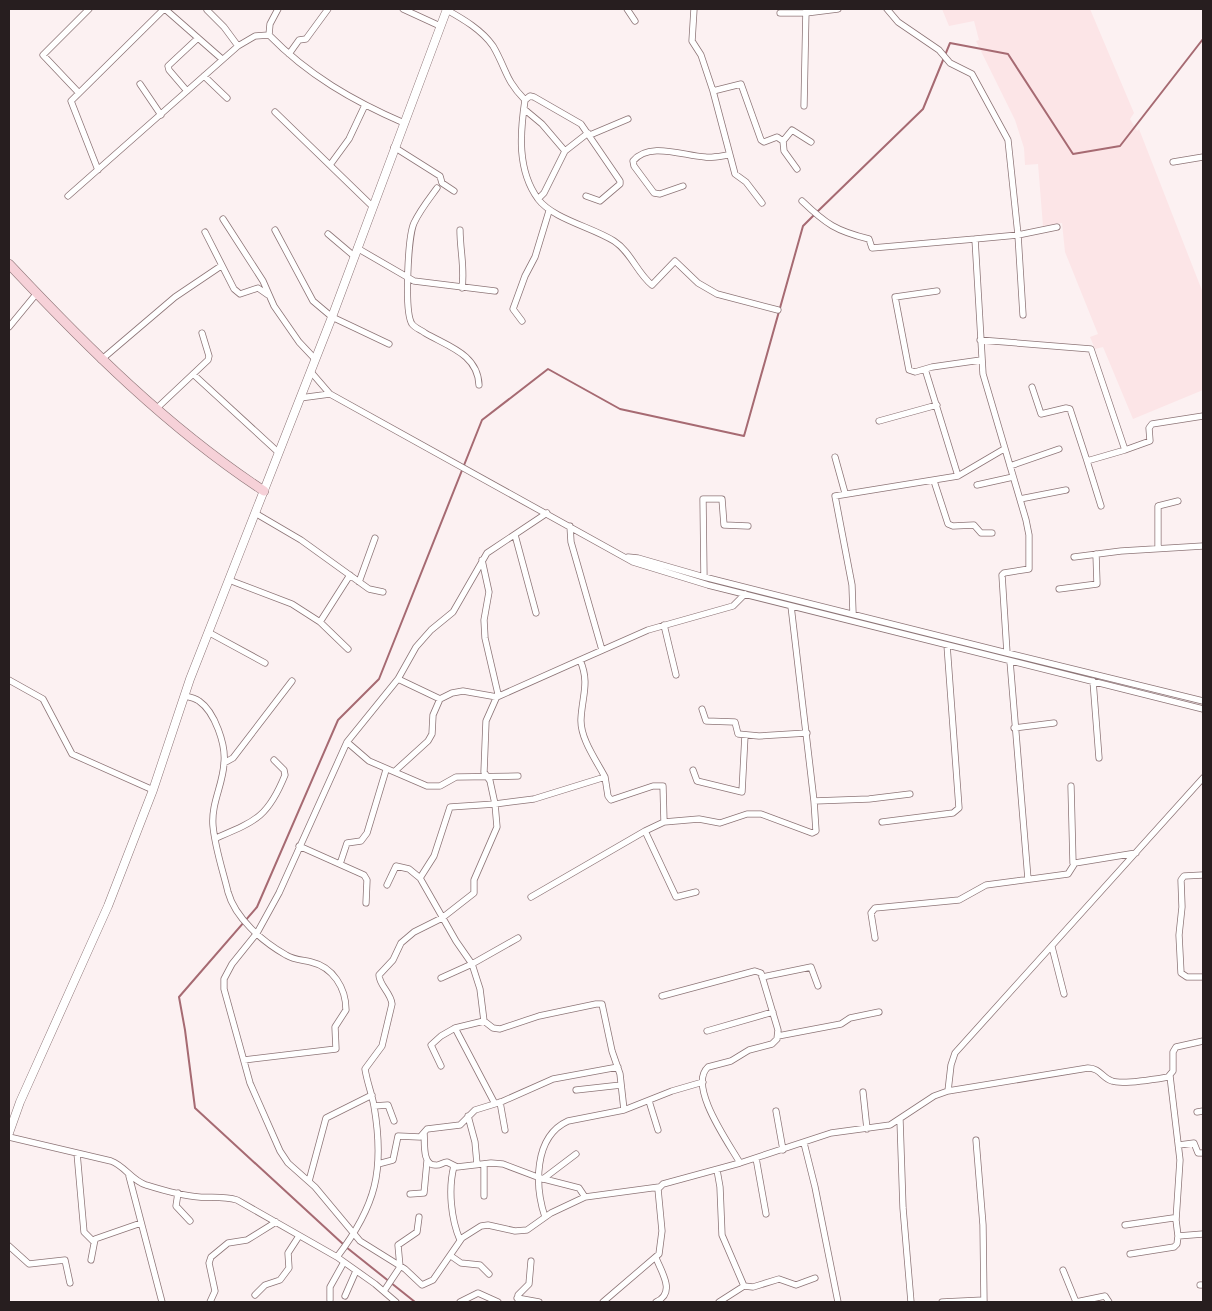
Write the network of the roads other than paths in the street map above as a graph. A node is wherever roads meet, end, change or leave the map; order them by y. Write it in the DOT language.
graph roads {
  1 [pos="89,9"];
  2 [pos="164,9"];
  3 [pos="278,9"];
  4 [pos="328,9"];
  5 [pos="403,9"];
  6 [pos="447,9"];
  7 [pos="627,9"];
  8 [pos="694,9"];
  9 [pos="838,9"];
  10 [pos="887,9"];
  11 [pos="207,10"];
  12 [pos="806,11"];
  13 [pos="780,13"];
  14 [pos="635,22"];
  15 [pos="440,26"];
  16 [pos="269,35"];
  17 [pos="198,38"];
  18 [pos="238,46"];
  19 [pos="289,54"];
  20 [pos="222,59"];
  21 [pos="204,76"];
  22 [pos="140,84"];
  23 [pos="187,91"];
  24 [pos="712,91"];
  25 [pos="78,92"];
  26 [pos="227,98"];
  27 [pos="525,100"];
  28 [pos="365,105"];
  29 [pos="804,106"];
  30 [pos="524,109"];
  31 [pos="275,112"];
  32 [pos="161,115"];
  33 [pos="628,119"];
  34 [pos="404,123"];
  35 [pos="589,134"];
  36 [pos="783,140"];
  37 [pos="811,142"];
  38 [pos="394,148"];
  39 [pos="565,151"];
  40 [pos="728,155"];
  41 [pos="1203,157"];
  42 [pos="1173,162"];
  43 [pos="330,165"];
  44 [pos="796,169"];
  45 [pos="98,170"];
  46 [pos="684,186"];
  47 [pos="438,188"];
  48 [pos="454,192"];
  49 [pos="68,196"];
  50 [pos="586,196"];
  51 [pos="538,199"];
  52 [pos="802,201"];
  53 [pos="762,202"];
  54 [pos="372,206"];
  55 [pos="549,211"];
  56 [pos="223,219"];
  57 [pos="1058,227"];
  58 [pos="275,230"];
  59 [pos="460,230"];
  60 [pos="205,232"];
  61 [pos="328,234"];
  62 [pos="1018,235"];
  63 [pos="975,239"];
  64 [pos="357,248"];
  65 [pos="354,256"];
  66 [pos="9,264"];
  67 [pos="221,266"];
  68 [pos="406,277"];
  69 [pos="462,288"];
  70 [pos="495,291"];
  71 [pos="937,291"];
  72 [pos="37,293"];
  73 [pos="268,295"];
  74 [pos="778,310"];
  75 [pos="1024,315"];
  76 [pos="332,317"];
  77 [pos="522,321"];
  78 [pos="9,328"];
  79 [pos="202,333"];
  80 [pos="980,340"];
  81 [pos="389,344"];
  82 [pos="315,359"];
  83 [pos="102,360"];
  84 [pos="981,360"];
  85 [pos="925,369"];
  86 [pos="311,372"];
  87 [pos="193,374"];
  88 [pos="479,385"];
  89 [pos="1032,387"];
  90 [pos="330,394"];
  91 [pos="300,398"];
  92 [pos="936,405"];
  93 [pos="156,409"];
  94 [pos="1203,416"];
  95 [pos="879,421"];
  96 [pos="1004,449"];
  97 [pos="1059,449"];
  98 [pos="1125,450"];
  99 [pos="279,453"];
  100 [pos="835,457"];
  101 [pos="1087,461"];
  102 [pos="1010,466"];
  103 [pos="958,476"];
  104 [pos="1013,477"];
  105 [pos="934,481"];
  106 [pos="977,485"];
  107 [pos="1066,490"];
  108 [pos="264,491"];
  109 [pos="845,494"];
  110 [pos="1020,499"];
  111 [pos="1178,501"];
  112 [pos="1100,506"];
  113 [pos="256,513"];
  114 [pos="547,513"];
  115 [pos="570,526"];
  116 [pos="748,526"];
  117 [pos="992,533"];
  118 [pos="515,535"];
  119 [pos="375,538"];
  120 [pos="1203,546"];
  121 [pos="1158,548"];
  122 [pos="1096,554"];
  123 [pos="1074,557"];
  124 [pos="628,558"];
  125 [pos="482,560"];
  126 [pos="350,576"];
  127 [pos="704,577"];
  128 [pos="229,580"];
  129 [pos="359,582"];
  130 [pos="1059,589"];
  131 [pos="383,592"];
  132 [pos="744,594"];
  133 [pos="791,606"];
  134 [pos="536,612"];
  135 [pos="853,613"];
  136 [pos="320,622"];
  137 [pos="664,625"];
  138 [pos="208,632"];
  139 [pos="947,646"];
  140 [pos="348,649"];
  141 [pos="602,650"];
  142 [pos="1007,654"];
  143 [pos="580,660"];
  144 [pos="1010,661"];
  145 [pos="265,663"];
  146 [pos="676,675"];
  147 [pos="398,678"];
  148 [pos="9,680"];
  149 [pos="292,681"];
  150 [pos="1093,681"];
  151 [pos="185,696"];
  152 [pos="497,697"];
  153 [pos="440,699"];
  154 [pos="1203,701"];
  155 [pos="702,709"];
  156 [pos="1203,709"];
  157 [pos="1054,723"];
  158 [pos="1014,728"];
  159 [pos="807,733"];
  160 [pos="745,735"];
  161 [pos="347,742"];
  162 [pos="1098,758"];
  163 [pos="274,760"];
  164 [pos="224,763"];
  165 [pos="386,770"];
  166 [pos="693,770"];
  167 [pos="395,771"];
  168 [pos="485,776"];
  169 [pos="518,776"];
  170 [pos="605,777"];
  171 [pos="1203,778"];
  172 [pos="1071,786"];
  173 [pos="153,790"];
  174 [pos="910,794"];
  175 [pos="814,801"];
  176 [pos="495,804"];
  177 [pos="664,822"];
  178 [pos="882,822"];
  179 [pos="645,830"];
  180 [pos="216,838"];
  181 [pos="299,846"];
  182 [pos="1136,853"];
  183 [pos="340,864"];
  184 [pos="1073,864"];
  185 [pos="1203,875"];
  186 [pos="420,878"];
  187 [pos="1028,879"];
  188 [pos="386,885"];
  189 [pos="696,892"];
  190 [pos="531,897"];
  191 [pos="366,902"];
  192 [pos="442,918"];
  193 [pos="255,931"];
  194 [pos="518,938"];
  195 [pos="875,938"];
  196 [pos="1052,947"];
  197 [pos="472,964"];
  198 [pos="762,977"];
  199 [pos="1203,977"];
  200 [pos="441,978"];
  201 [pos="818,986"];
  202 [pos="1064,994"];
  203 [pos="662,996"];
  204 [pos="773,1012"];
  205 [pos="879,1012"];
  206 [pos="484,1021"];
  207 [pos="455,1028"];
  208 [pos="707,1031"];
  209 [pos="778,1036"];
  210 [pos="1203,1041"];
  211 [pos="244,1060"];
  212 [pos="441,1066"];
  213 [pos="618,1067"];
  214 [pos="1170,1076"];
  215 [pos="703,1082"];
  216 [pos="621,1085"];
  217 [pos="576,1090"];
  218 [pos="948,1090"];
  219 [pos="863,1092"];
  220 [pos="372,1095"];
  221 [pos="649,1101"];
  222 [pos="497,1102"];
  223 [pos="374,1106"];
  224 [pos="624,1110"];
  225 [pos="776,1111"];
  226 [pos="468,1116"];
  227 [pos="394,1120"];
  228 [pos="900,1120"];
  229 [pos="867,1129"];
  230 [pos="505,1130"];
  231 [pos="658,1130"];
  232 [pos="424,1132"];
  233 [pos="9,1135"];
  234 [pos="976,1140"];
  235 [pos="804,1143"];
  236 [pos="1179,1145"];
  237 [pos="783,1150"];
  238 [pos="77,1153"];
  239 [pos="1203,1153"];
  240 [pos="576,1154"];
  241 [pos="756,1158"];
  242 [pos="427,1161"];
  243 [pos="740,1163"];
  244 [pos="378,1164"];
  245 [pos="477,1164"];
  246 [pos="484,1164"];
  247 [pos="454,1166"];
  248 [pos="716,1170"];
  249 [pos="129,1174"];
  250 [pos="541,1178"];
  251 [pos="309,1181"];
  252 [pos="659,1187"];
  253 [pos="178,1193"];
  254 [pos="410,1194"];
  255 [pos="484,1196"];
  256 [pos="584,1197"];
  257 [pos="766,1214"];
  258 [pos="419,1217"];
  259 [pos="545,1217"];
  260 [pos="1176,1220"];
  261 [pos="190,1221"];
  262 [pos="276,1222"];
  263 [pos="141,1223"];
  264 [pos="1125,1225"];
  265 [pos="1203,1234"];
  266 [pos="299,1236"];
  267 [pos="351,1236"];
  268 [pos="1178,1236"];
  269 [pos="460,1240"];
  270 [pos="93,1241"];
  271 [pos="9,1246"];
  272 [pos="1130,1254"];
  273 [pos="338,1256"];
  274 [pos="451,1256"];
  275 [pos="656,1258"];
  276 [pos="92,1260"];
  277 [pos="531,1261"];
  278 [pos="344,1262"];
  279 [pos="399,1270"];
  280 [pos="1063,1270"];
  281 [pos="356,1271"];
  282 [pos="488,1274"];
  283 [pos="816,1278"];
  284 [pos="70,1283"];
  285 [pos="744,1286"];
  286 [pos="386,1288"];
  287 [pos="255,1295"];
  288 [pos="345,1296"];
  289 [pos="330,1300"];
  290 [pos="518,1300"];
  291 [pos="526,1301"];
  292 [pos="984,1301"];
  293 [pos="162,1302"];
  294 [pos="210,1302"];
  295 [pos="396,1302"];
  296 [pos="460,1302"];
  297 [pos="498,1302"];
  298 [pos="539,1302"];
  299 [pos="603,1302"];
  300 [pos="656,1302"];
  301 [pos="719,1302"];
  302 [pos="838,1302"];
  303 [pos="911,1302"];
  304 [pos="942,1302"];
  305 [pos="1076,1302"];
  306 [pos="1110,1302"];
  1 -- 25 [label="street"];
  2 -- 17 [label="street"];
  2 -- 25 [label="street"];
  3 -- 16 [label="street"];
  4 -- 19 [label="street"];
  5 -- 15 [label="street"];
  6 -- 15 [label="street"];
  6 -- 27 [label="street"];
  7 -- 14 [label="street"];
  8 -- 24 [label="street"];
  9 -- 12 [label="street"];
  10 -- 62 [label="street"];
  11 -- 18 [label="street"];
  12 -- 13 [label="street"];
  12 -- 29 [label="street"];
  15 -- 34 [label="street"];
  16 -- 18 [label="street"];
  16 -- 19 [label="street"];
  17 -- 20 [label="street"];
  17 -- 23 [label="street"];
  18 -- 20 [label="street"];
  19 -- 28 [label="street"];
  20 -- 21 [label="street"];
  21 -- 23 [label="street"];
  21 -- 26 [label="street"];
  22 -- 32 [label="street"];
  23 -- 32 [label="street"];
  24 -- 36 [label="street"];
  24 -- 40 [label="street"];
  25 -- 45 [label="street"];
  27 -- 30 [label="street"];
  27 -- 35 [label="street"];
  28 -- 34 [label="street"];
  28 -- 43 [label="street"];
  30 -- 39 [label="street"];
  30 -- 51 [label="street"];
  31 -- 43 [label="street"];
  32 -- 45 [label="street"];
  33 -- 35 [label="street"];
  34 -- 38 [label="street"];
  35 -- 39 [label="street"];
  35 -- 50 [label="street"];
  36 -- 37 [label="street"];
  36 -- 44 [label="street"];
  38 -- 48 [label="street"];
  38 -- 54 [label="street"];
  39 -- 51 [label="street"];
  40 -- 46 [label="street"];
  40 -- 53 [label="street"];
  41 -- 42 [label="street"];
  43 -- 54 [label="street"];
  45 -- 49 [label="street"];
  47 -- 68 [label="street"];
  51 -- 55 [label="street"];
  52 -- 63 [label="street"];
  54 -- 64 [label="street"];
  55 -- 74 [label="street"];
  55 -- 77 [label="street"];
  56 -- 73 [label="street"];
  57 -- 62 [label="street"];
  58 -- 76 [label="street"];
  59 -- 69 [label="street"];
  60 -- 67 [label="street"];
  61 -- 65 [label="street"];
  62 -- 63 [label="street"];
  62 -- 75 [label="street"];
  63 -- 80 [label="street"];
  64 -- 65 [label="street"];
  64 -- 68 [label="street"];
  65 -- 76 [label="street"];
  66 -- 72 [label="main road"];
  67 -- 73 [label="street"];
  67 -- 83 [label="street"];
  68 -- 69 [label="street"];
  68 -- 88 [label="street"];
  69 -- 70 [label="street"];
  71 -- 85 [label="street"];
  72 -- 78 [label="street"];
  72 -- 83 [label="main road"];
  73 -- 82 [label="street"];
  76 -- 81 [label="street"];
  76 -- 82 [label="street"];
  79 -- 87 [label="street"];
  80 -- 84 [label="street"];
  80 -- 98 [label="street"];
  82 -- 86 [label="street"];
  83 -- 93 [label="main road"];
  84 -- 85 [label="street"];
  84 -- 96 [label="street"];
  85 -- 92 [label="street"];
  86 -- 90 [label="street"];
  86 -- 91 [label="street"];
  87 -- 93 [label="street"];
  87 -- 99 [label="street"];
  89 -- 101 [label="street"];
  90 -- 91 [label="street"];
  90 -- 114 [label="street"];
  91 -- 99 [label="street"];
  92 -- 95 [label="street"];
  92 -- 103 [label="street"];
  93 -- 108 [label="main road"];
  94 -- 98 [label="street"];
  96 -- 102 [label="street"];
  96 -- 103 [label="street"];
  97 -- 102 [label="street"];
  98 -- 101 [label="street"];
  99 -- 108 [label="street"];
  100 -- 109 [label="street"];
  101 -- 112 [label="street"];
  102 -- 104 [label="street"];
  103 -- 105 [label="street"];
  104 -- 106 [label="street"];
  104 -- 110 [label="street"];
  105 -- 109 [label="street"];
  105 -- 117 [label="street"];
  107 -- 110 [label="street"];
  108 -- 113 [label="street"];
  109 -- 135 [label="street"];
  110 -- 142 [label="street"];
  111 -- 121 [label="street"];
  113 -- 126 [label="street"];
  113 -- 128 [label="street"];
  114 -- 115 [label="street"];
  114 -- 118 [label="street"];
  115 -- 124 [label="street"];
  115 -- 141 [label="street"];
  116 -- 127 [label="street"];
  118 -- 125 [label="street"];
  118 -- 134 [label="street"];
  119 -- 129 [label="street"];
  120 -- 121 [label="street"];
  121 -- 122 [label="street"];
  122 -- 123 [label="street"];
  122 -- 130 [label="street"];
  124 -- 127 [label="street"];
  124 -- 132 [label="street"];
  125 -- 147 [label="street"];
  125 -- 152 [label="street"];
  126 -- 129 [label="street"];
  126 -- 136 [label="street"];
  127 -- 135 [label="street"];
  128 -- 136 [label="street"];
  128 -- 138 [label="street"];
  129 -- 131 [label="street"];
  132 -- 133 [label="street"];
  132 -- 137 [label="street"];
  133 -- 139 [label="street"];
  133 -- 159 [label="street"];
  135 -- 142 [label="street"];
  136 -- 140 [label="street"];
  137 -- 141 [label="street"];
  137 -- 146 [label="street"];
  138 -- 145 [label="street"];
  138 -- 151 [label="street"];
  139 -- 144 [label="street"];
  139 -- 178 [label="street"];
  141 -- 143 [label="street"];
  142 -- 154 [label="street"];
  143 -- 152 [label="street"];
  143 -- 170 [label="street"];
  144 -- 150 [label="street"];
  144 -- 158 [label="street"];
  147 -- 153 [label="street"];
  147 -- 161 [label="street"];
  148 -- 173 [label="street"];
  149 -- 164 [label="street"];
  150 -- 156 [label="street"];
  150 -- 162 [label="street"];
  151 -- 164 [label="street"];
  151 -- 173 [label="street"];
  152 -- 153 [label="street"];
  152 -- 168 [label="street"];
  153 -- 167 [label="street"];
  155 -- 160 [label="street"];
  157 -- 158 [label="street"];
  158 -- 187 [label="street"];
  159 -- 160 [label="street"];
  159 -- 175 [label="street"];
  160 -- 166 [label="street"];
  161 -- 165 [label="street"];
  161 -- 181 [label="street"];
  163 -- 180 [label="street"];
  164 -- 180 [label="street"];
  165 -- 167 [label="street"];
  165 -- 183 [label="street"];
  167 -- 168 [label="street"];
  168 -- 169 [label="street"];
  168 -- 176 [label="street"];
  170 -- 176 [label="street"];
  170 -- 177 [label="street"];
  171 -- 182 [label="street"];
  172 -- 184 [label="street"];
  173 -- 233 [label="street"];
  174 -- 175 [label="street"];
  175 -- 177 [label="street"];
  176 -- 186 [label="street"];
  176 -- 192 [label="street"];
  177 -- 179 [label="street"];
  179 -- 189 [label="street"];
  179 -- 190 [label="street"];
  180 -- 193 [label="street"];
  181 -- 183 [label="street"];
  181 -- 193 [label="street"];
  182 -- 184 [label="street"];
  182 -- 196 [label="street"];
  183 -- 191 [label="street"];
  184 -- 187 [label="street"];
  185 -- 199 [label="street"];
  186 -- 188 [label="street"];
  186 -- 192 [label="street"];
  187 -- 195 [label="street"];
  192 -- 197 [label="street"];
  192 -- 220 [label="street"];
  193 -- 211 [label="street"];
  193 -- 211 [label="street"];
  194 -- 197 [label="street"];
  196 -- 202 [label="street"];
  196 -- 218 [label="street"];
  197 -- 200 [label="street"];
  197 -- 206 [label="street"];
  198 -- 201 [label="street"];
  198 -- 203 [label="street"];
  198 -- 204 [label="street"];
  204 -- 208 [label="street"];
  204 -- 209 [label="street"];
  205 -- 209 [label="street"];
  206 -- 207 [label="street"];
  206 -- 213 [label="street"];
  207 -- 212 [label="street"];
  207 -- 222 [label="street"];
  209 -- 215 [label="street"];
  210 -- 214 [label="street"];
  211 -- 251 [label="street"];
  213 -- 216 [label="street"];
  213 -- 222 [label="street"];
  214 -- 218 [label="street"];
  214 -- 236 [label="street"];
  215 -- 221 [label="street"];
  215 -- 243 [label="street"];
  216 -- 217 [label="street"];
  216 -- 224 [label="street"];
  218 -- 228 [label="street"];
  219 -- 229 [label="street"];
  220 -- 223 [label="street"];
  220 -- 251 [label="street"];
  221 -- 224 [label="street"];
  221 -- 231 [label="street"];
  222 -- 226 [label="street"];
  222 -- 230 [label="street"];
  223 -- 227 [label="street"];
  223 -- 244 [label="street"];
  224 -- 250 [label="street"];
  225 -- 237 [label="street"];
  226 -- 232 [label="street"];
  226 -- 245 [label="street"];
  228 -- 229 [label="street"];
  228 -- 303 [label="street"];
  229 -- 235 [label="street"];
  232 -- 242 [label="street"];
  232 -- 244 [label="street"];
  233 -- 238 [label="street"];
  234 -- 292 [label="street"];
  235 -- 237 [label="street"];
  235 -- 302 [label="street"];
  236 -- 239 [label="street"];
  236 -- 260 [label="street"];
  237 -- 241 [label="street"];
  238 -- 249 [label="street"];
  238 -- 270 [label="street"];
  240 -- 250 [label="street"];
  241 -- 243 [label="street"];
  241 -- 257 [label="street"];
  242 -- 247 [label="street"];
  242 -- 254 [label="street"];
  243 -- 248 [label="street"];
  244 -- 267 [label="street"];
  245 -- 246 [label="street"];
  245 -- 247 [label="street"];
  246 -- 250 [label="street"];
  246 -- 255 [label="street"];
  247 -- 269 [label="street"];
  248 -- 252 [label="street"];
  248 -- 285 [label="street"];
  249 -- 253 [label="street"];
  249 -- 263 [label="street"];
  250 -- 256 [label="street"];
  250 -- 259 [label="street"];
  251 -- 267 [label="street"];
  252 -- 256 [label="street"];
  252 -- 275 [label="street"];
  253 -- 261 [label="street"];
  253 -- 262 [label="street"];
  256 -- 259 [label="street"];
  258 -- 279 [label="street"];
  259 -- 269 [label="street"];
  260 -- 264 [label="street"];
  260 -- 268 [label="street"];
  262 -- 266 [label="street"];
  262 -- 294 [label="street"];
  263 -- 270 [label="street"];
  263 -- 293 [label="street"];
  265 -- 268 [label="street"];
  266 -- 273 [label="street"];
  266 -- 287 [label="street"];
  267 -- 273 [label="street"];
  267 -- 279 [label="street"];
  268 -- 272 [label="street"];
  269 -- 274 [label="street"];
  270 -- 276 [label="street"];
  271 -- 284 [label="street"];
  273 -- 278 [label="street"];
  274 -- 279 [label="street"];
  274 -- 282 [label="street"];
  275 -- 299 [label="street"];
  275 -- 300 [label="street"];
  277 -- 290 [label="street"];
  278 -- 281 [label="street"];
  278 -- 289 [label="street"];
  279 -- 286 [label="street"];
  280 -- 305 [label="street"];
  281 -- 286 [label="street"];
  281 -- 288 [label="street"];
  283 -- 285 [label="street"];
  285 -- 301 [label="street"];
  286 -- 295 [label="street"];
  290 -- 291 [label="street"];
  291 -- 298 [label="street"];
  292 -- 304 [label="street"];
  296 -- 297 [label="street"];
  305 -- 306 [label="street"];
}
